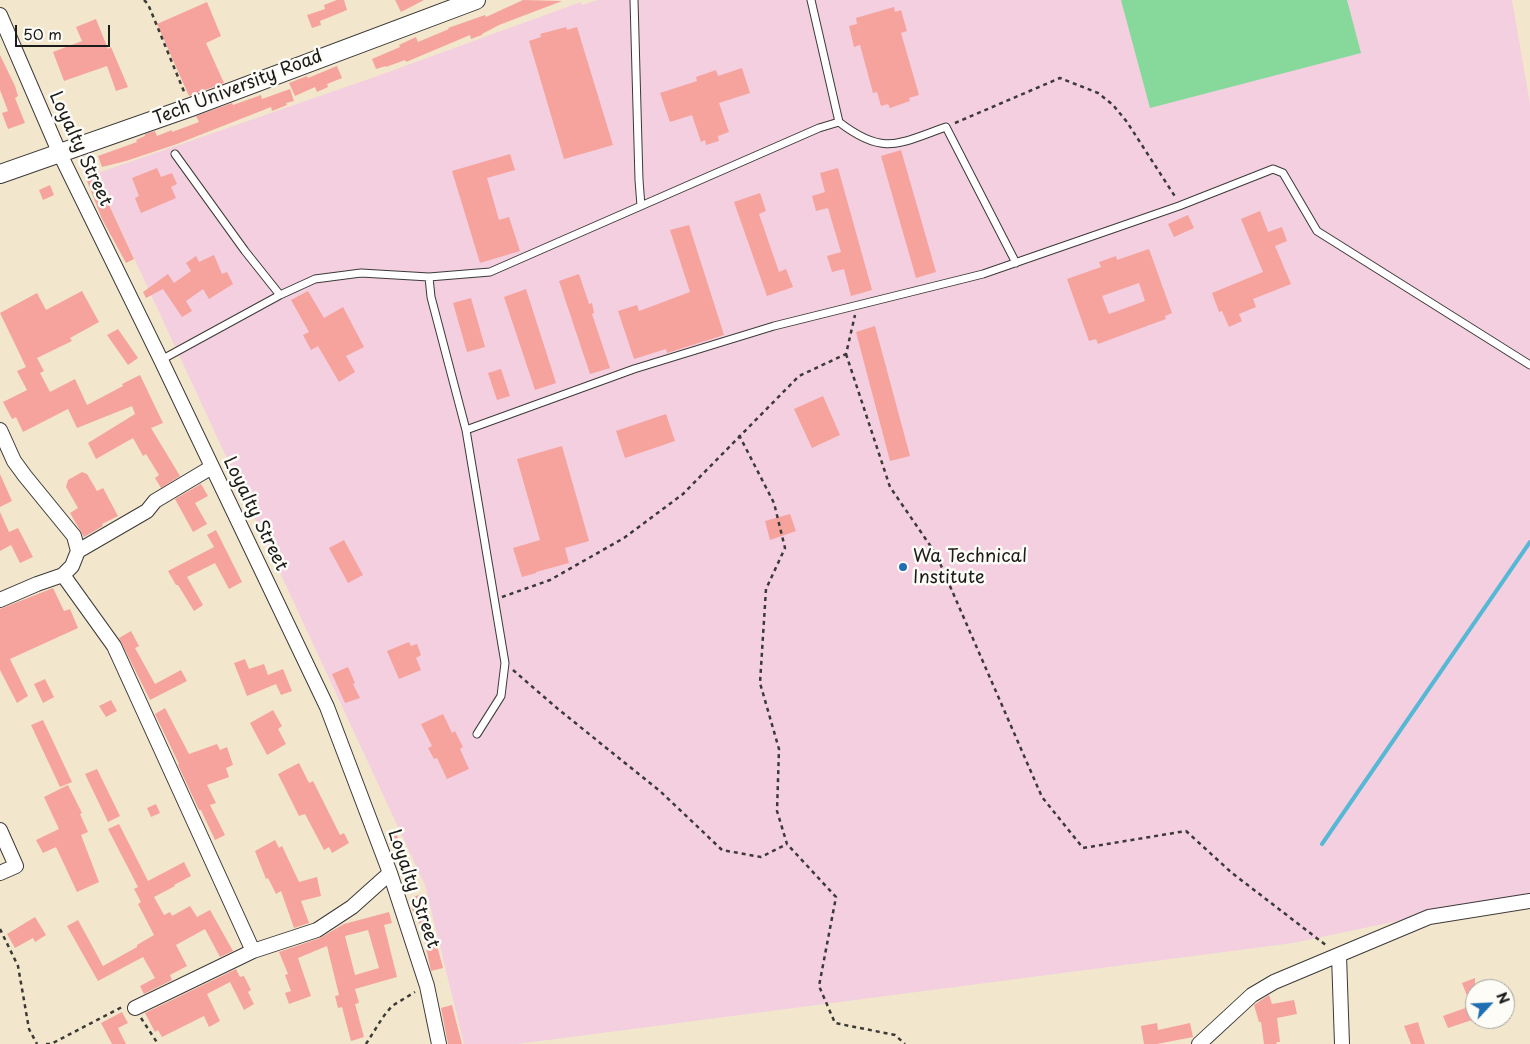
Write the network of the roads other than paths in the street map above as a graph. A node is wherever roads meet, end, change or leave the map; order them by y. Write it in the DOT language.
graph roads {
  1 [pos="476,0"];
  2 [pos="634,0"];
  3 [pos="811,0"];
  4 [pos="0,15"];
  5 [pos="839,122"];
  6 [pos="60,154"];
  7 [pos="175,154"];
  8 [pos="0,174"];
  9 [pos="641,206"];
  10 [pos="1016,263"];
  11 [pos="429,277"];
  12 [pos="280,295"];
  13 [pos="161,360"];
  14 [pos="1530,365"];
  15 [pos="0,430"];
  16 [pos="466,430"];
  17 [pos="212,467"];
  18 [pos="78,551"];
  19 [pos="63,575"];
  20 [pos="0,600"];
  21 [pos="477,734"];
  22 [pos="0,830"];
  23 [pos="0,873"];
  24 [pos="390,873"];
  25 [pos="1530,901"];
  26 [pos="253,951"];
  27 [pos="1339,955"];
  28 [pos="135,1008"];
  29 [pos="439,1044"];
  30 [pos="1199,1044"];
  31 [pos="1342,1044"];
  1 -- 6 [label="street, Tech University Road"];
  2 -- 9 [label="lane"];
  3 -- 5 [label="lane"];
  4 -- 6 [label="street, Loyalty Street"];
  5 -- 9 [label="lane"];
  5 -- 10 [label="lane"];
  6 -- 8 [label="street, Tech University Road"];
  6 -- 13 [label="street, Loyalty Street"];
  7 -- 12 [label="lane"];
  9 -- 11 [label="lane"];
  10 -- 14 [label="lane"];
  10 -- 16 [label="lane"];
  11 -- 12 [label="lane"];
  11 -- 16 [label="lane"];
  12 -- 13 [label="lane"];
  13 -- 17 [label="street, Loyalty Street"];
  15 -- 18 [label="street"];
  16 -- 21 [label="lane"];
  17 -- 18 [label="street"];
  17 -- 24 [label="street, Loyalty Street"];
  18 -- 19 [label="street"];
  19 -- 20 [label="street"];
  19 -- 26 [label="street"];
  22 -- 23 [label="street"];
  24 -- 26 [label="street"];
  24 -- 29 [label="street, Loyalty Street"];
  25 -- 27 [label="street"];
  26 -- 28 [label="street"];
  27 -- 30 [label="street"];
  27 -- 31 [label="street"];
}
